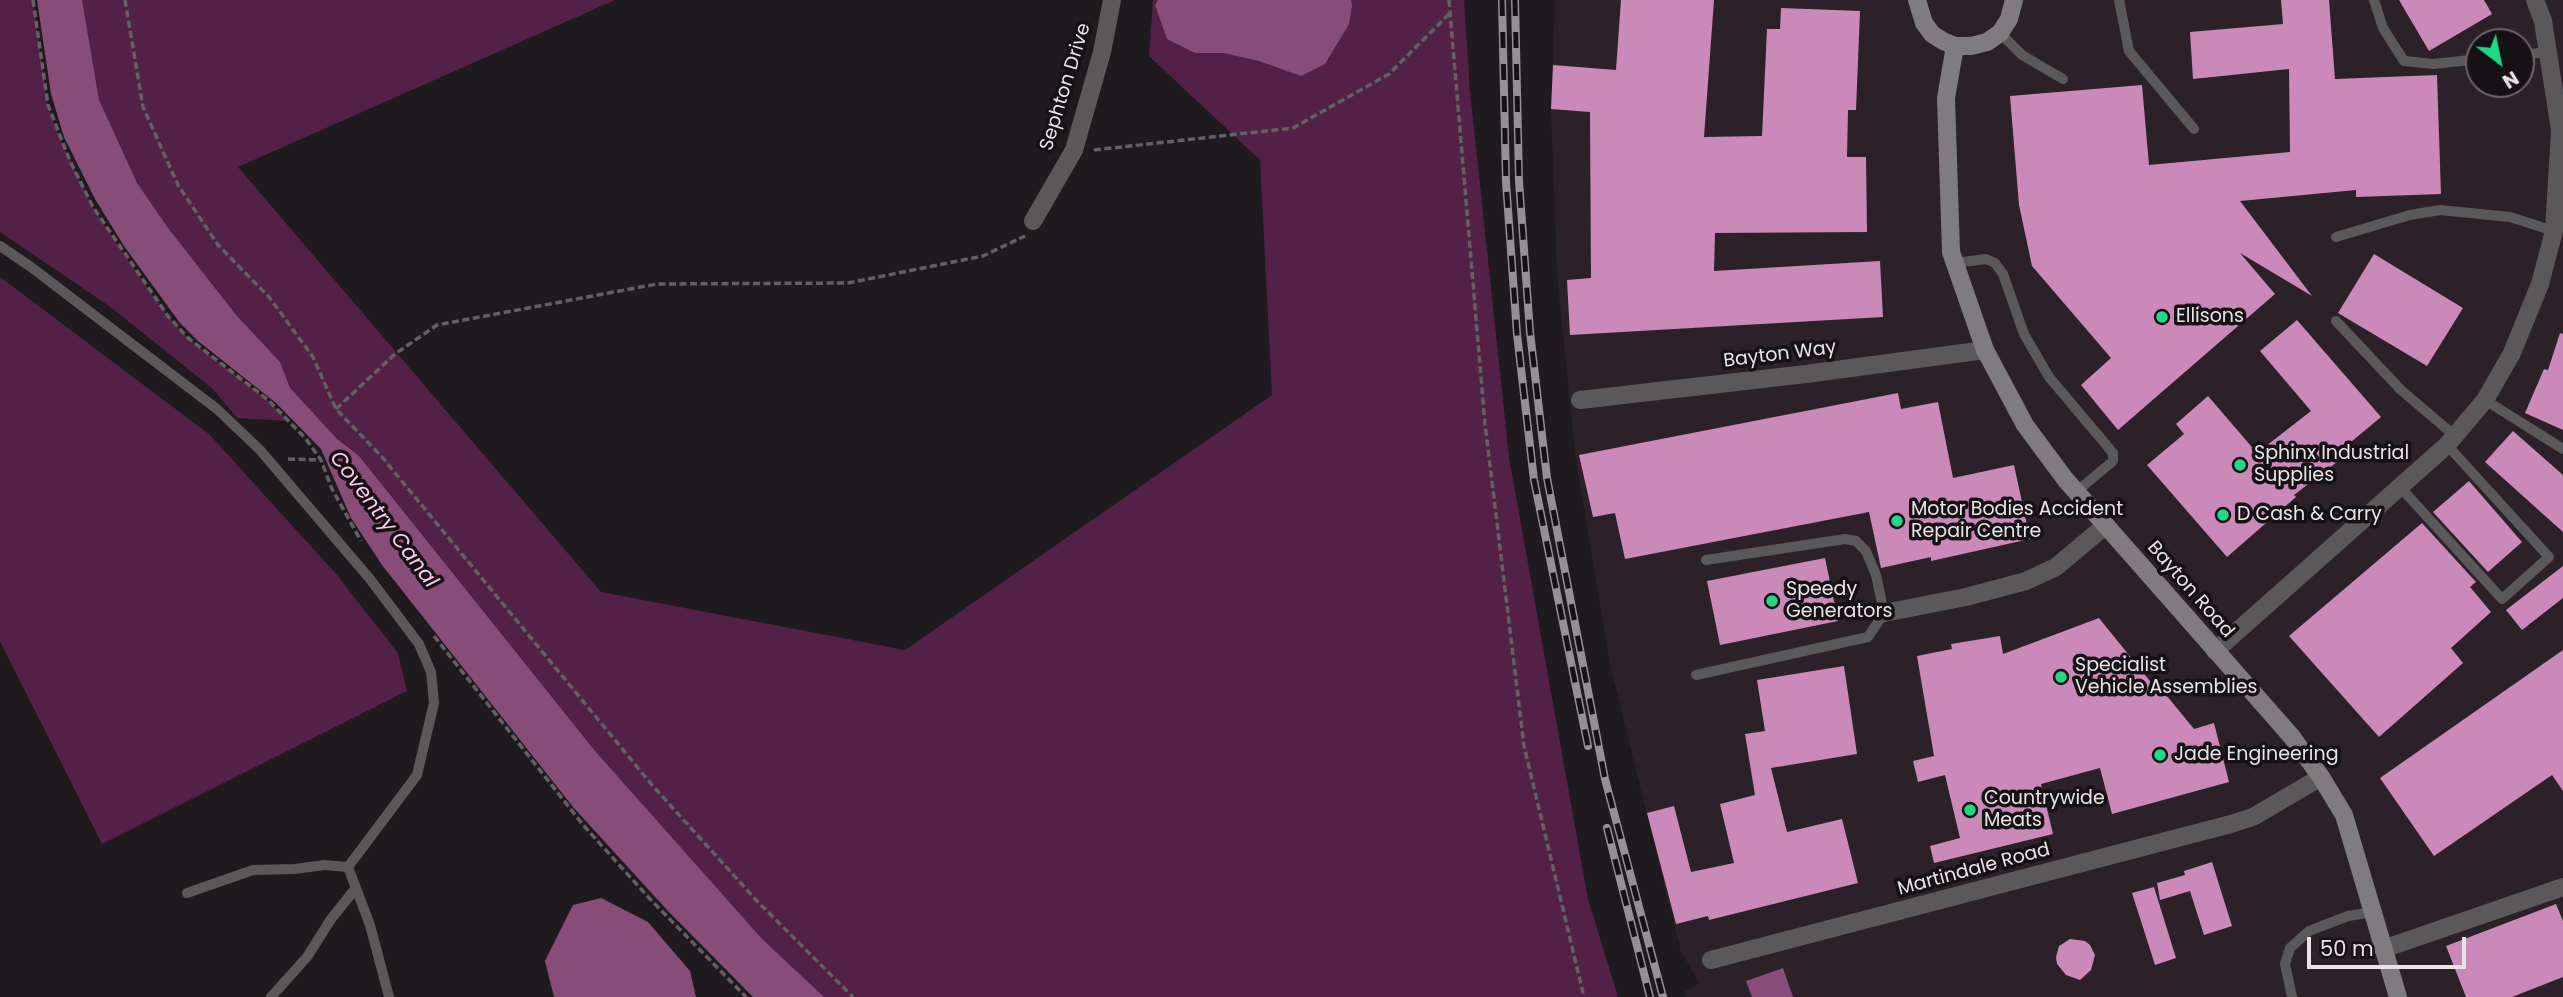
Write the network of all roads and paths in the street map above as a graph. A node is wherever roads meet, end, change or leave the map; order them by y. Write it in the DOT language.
graph roads {
  1 [pos="33,0"];
  2 [pos="125,0"];
  3 [pos="1112,0"];
  4 [pos="1449,0"];
  5 [pos="1917,0"];
  6 [pos="2014,0"];
  7 [pos="2119,0"];
  8 [pos="2374,0"];
  9 [pos="2535,0"];
  10 [pos="1450,13"];
  11 [pos="2000,33"];
  12 [pos="1955,46"];
  13 [pos="2547,52"];
  14 [pos="2535,53"];
  15 [pos="2465,61"];
  16 [pos="2063,79"];
  17 [pos="2194,129"];
  18 [pos="1086,151"];
  19 [pos="1033,226"];
  20 [pos="2554,231"];
  21 [pos="2336,237"];
  22 [pos="0,246"];
  23 [pos="1955,263"];
  24 [pos="2336,321"];
  25 [pos="1985,350"];
  26 [pos="1580,400"];
  27 [pos="2485,400"];
  28 [pos="337,408"];
  29 [pos="2451,441"];
  30 [pos="2563,449"];
  31 [pos="260,450"];
  32 [pos="321,460"];
  33 [pos="2400,487"];
  34 [pos="2076,492"];
  35 [pos="2106,525"];
  36 [pos="363,544"];
  37 [pos="1706,560"];
  38 [pos="1884,613"];
  39 [pos="432,634"];
  40 [pos="2216,651"];
  41 [pos="1696,675"];
  42 [pos="2321,777"];
  43 [pos="348,867"];
  44 [pos="2563,887"];
  45 [pos="356,888"];
  46 [pos="187,892"];
  47 [pos="2372,912"];
  48 [pos="2383,949"];
  49 [pos="1711,960"];
  50 [pos="271,997"];
  51 [pos="389,997"];
  52 [pos="746,997"];
  53 [pos="853,997"];
  54 [pos="1584,997"];
  55 [pos="2292,997"];
  56 [pos="2398,997"];
  1 -- 32 [label="path"];
  2 -- 28 [label="path"];
  3 -- 19 [label="street, Sephton Drive"];
  4 -- 10 [label="path"];
  5 -- 12 [label="street"];
  6 -- 11 [label="street"];
  7 -- 17 [label="lane"];
  8 -- 15 [label="lane"];
  9 -- 13 [label="street"];
  10 -- 18 [label="path"];
  10 -- 54 [label="path"];
  11 -- 12 [label="street"];
  11 -- 16 [label="lane"];
  12 -- 23 [label="street, Bayton Road"];
  13 -- 14 [label="lane"];
  13 -- 20 [label="street"];
  19 -- 28 [label="path"];
  20 -- 21 [label="lane"];
  20 -- 27 [label="street"];
  22 -- 31 [label="lane"];
  23 -- 25 [label="street, Bayton Road"];
  23 -- 34 [label="lane"];
  24 -- 29 [label="lane"];
  25 -- 26 [label="street, Bayton Way"];
  25 -- 34 [label="street, Bayton Road"];
  27 -- 29 [label="street"];
  27 -- 30 [label="lane"];
  28 -- 53 [label="path"];
  29 -- 33 [label="street"];
  29 -- 33 [label="lane"];
  31 -- 32 [label="path"];
  31 -- 43 [label="lane"];
  32 -- 36 [label="path"];
  33 -- 40 [label="street"];
  34 -- 35 [label="street, Bayton Road"];
  35 -- 38 [label="street"];
  35 -- 40 [label="street, Bayton Road"];
  37 -- 38 [label="lane"];
  38 -- 41 [label="lane"];
  39 -- 52 [label="path"];
  40 -- 42 [label="street, Bayton Road"];
  42 -- 47 [label="street, Bayton Road"];
  42 -- 49 [label="street, Martindale Road"];
  43 -- 45 [label="lane"];
  43 -- 46 [label="lane"];
  44 -- 48 [label="street"];
  45 -- 50 [label="lane"];
  45 -- 51 [label="lane"];
  47 -- 48 [label="street, Bayton Road"];
  47 -- 55 [label="lane"];
  48 -- 56 [label="street, Bayton Road"];
}
